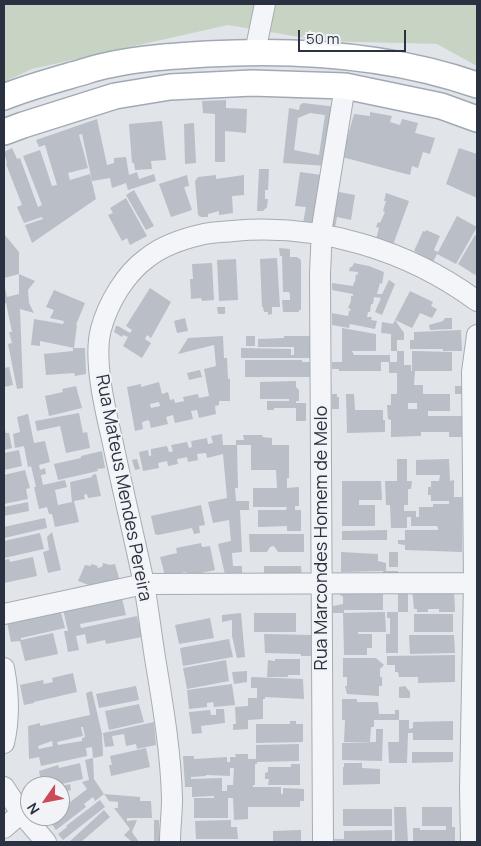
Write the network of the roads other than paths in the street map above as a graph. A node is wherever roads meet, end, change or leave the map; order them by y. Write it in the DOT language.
graph roads {
  1 [pos="265,4"];
  2 [pos="255,52"];
  3 [pos="477,85"];
  4 [pos="344,86"];
  5 [pos="4,97"];
  6 [pos="477,119"];
  7 [pos="4,132"];
  8 [pos="322,233"];
  9 [pos="477,301"];
  10 [pos="477,335"];
  11 [pos="322,583"];
  12 [pos="474,583"];
  13 [pos="144,584"];
  14 [pos="4,614"];
  15 [pos="4,668"];
  16 [pos="4,743"];
  17 [pos="4,787"];
  18 [pos="20,811"];
  19 [pos="20,814"];
  20 [pos="474,815"];
  21 [pos="32,826"];
  22 [pos="4,828"];
  23 [pos="46,842"];
  24 [pos="170,842"];
  25 [pos="323,842"];
  26 [pos="471,842"];
  1 -- 2 [label="street"];
  2 -- 3 [label="main road"];
  2 -- 5 [label="main road"];
  4 -- 6 [label="main road"];
  4 -- 7 [label="main road"];
  4 -- 8 [label="street, Rua Marcondes Homem de Melo"];
  8 -- 9 [label="street, Rua Mateus Mendes Pereira"];
  8 -- 11 [label="street, Rua Marcondes Homem de Melo"];
  8 -- 13 [label="street, Rua Mateus Mendes Pereira"];
  10 -- 12 [label="street"];
  11 -- 12 [label="street"];
  11 -- 13 [label="street"];
  11 -- 25 [label="street, Rua Marcondes Homem de Melo"];
  12 -- 20 [label="street"];
  13 -- 14 [label="street"];
  13 -- 24 [label="street, Rua Mateus Mendes Pereira"];
  15 -- 16 [label="street"];
  17 -- 18 [label="street"];
  19 -- 22 [label="street"];
  20 -- 26 [label="street"];
  21 -- 23 [label="street"];
}
